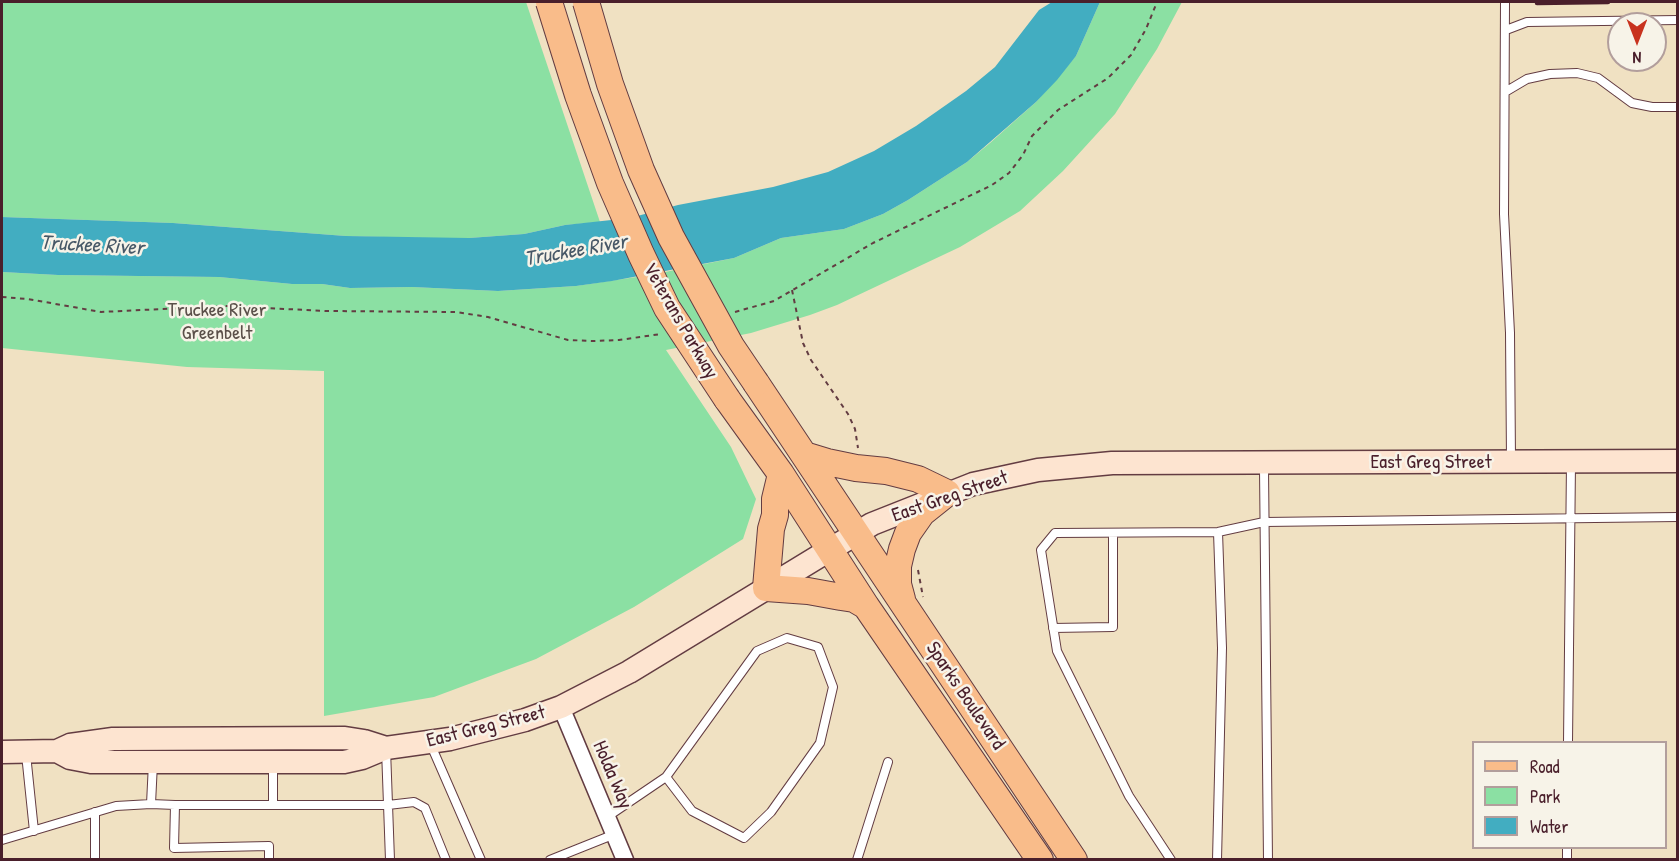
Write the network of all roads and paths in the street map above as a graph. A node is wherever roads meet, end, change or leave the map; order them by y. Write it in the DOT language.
graph roads {
  1 [pos="549,2"];
  2 [pos="585,2"];
  3 [pos="1505,2"];
  4 [pos="1677,20"];
  5 [pos="1506,30"];
  6 [pos="1505,92"];
  7 [pos="1677,107"];
  8 [pos="792,290"];
  9 [pos="857,453"];
  10 [pos="804,455"];
  11 [pos="1677,461"];
  12 [pos="1571,462"];
  13 [pos="1511,463"];
  14 [pos="1264,469"];
  15 [pos="781,474"];
  16 [pos="947,494"];
  17 [pos="1677,517"];
  18 [pos="1570,518"];
  19 [pos="1264,522"];
  20 [pos="1218,532"];
  21 [pos="856,533"];
  22 [pos="1113,533"];
  23 [pos="831,550"];
  24 [pos="766,588"];
  25 [pos="904,605"];
  26 [pos="866,606"];
  27 [pos="1053,628"];
  28 [pos="561,707"];
  29 [pos="1568,741"];
  30 [pos="430,742"];
  31 [pos="386,748"];
  32 [pos="26,751"];
  33 [pos="57,751"];
  34 [pos="2,752"];
  35 [pos="153,762"];
  36 [pos="273,762"];
  37 [pos="888,762"];
  38 [pos="666,777"];
  39 [pos="151,804"];
  40 [pos="175,805"];
  41 [pos="273,805"];
  42 [pos="388,805"];
  43 [pos="95,812"];
  44 [pos="607,816"];
  45 [pos="34,831"];
  46 [pos="615,834"];
  47 [pos="2,840"];
  48 [pos="95,860"];
  49 [pos="269,860"];
  50 [pos="390,860"];
  51 [pos="446,860"];
  52 [pos="481,860"];
  53 [pos="550,860"];
  54 [pos="626,860"];
  55 [pos="857,860"];
  56 [pos="1040,860"];
  57 [pos="1074,860"];
  58 [pos="1171,860"];
  59 [pos="1217,860"];
  60 [pos="1268,860"];
  1 -- 15 [label="main road, Veterans Parkway, bridge"];
  2 -- 10 [label="main road, Veterans Parkway, bridge"];
  3 -- 5 [label="lane"];
  4 -- 5 [label="lane"];
  5 -- 6 [label="lane"];
  6 -- 7 [label="lane"];
  6 -- 13 [label="lane"];
  8 -- 9 [label="path"];
  10 -- 16 [label="main road"];
  10 -- 21 [label="main road, Veterans Parkway"];
  11 -- 12 [label="main road, East Greg Street"];
  12 -- 13 [label="main road, East Greg Street"];
  12 -- 18 [label="lane"];
  13 -- 16 [label="main road, East Greg Street"];
  14 -- 19 [label="lane"];
  15 -- 23 [label="main road, Veterans Parkway"];
  15 -- 24 [label="main road"];
  16 -- 21 [label="main road, East Greg Street"];
  16 -- 25 [label="main road"];
  17 -- 18 [label="lane"];
  18 -- 19 [label="lane"];
  18 -- 29 [label="lane"];
  19 -- 20 [label="lane"];
  19 -- 60 [label="lane"];
  20 -- 22 [label="lane"];
  20 -- 59 [label="lane"];
  21 -- 23 [label="main road, East Greg Street"];
  21 -- 25 [label="main road, Sparks Boulevard"];
  22 -- 27 [label="lane"];
  22 -- 27 [label="lane"];
  23 -- 24 [label="main road, East Greg Street"];
  23 -- 26 [label="main road, Sparks Boulevard"];
  24 -- 26 [label="main road"];
  24 -- 28 [label="main road, East Greg Street"];
  25 -- 57 [label="main road, Sparks Boulevard"];
  26 -- 56 [label="main road, Sparks Boulevard"];
  27 -- 58 [label="lane"];
  28 -- 30 [label="main road, East Greg Street"];
  28 -- 44 [label="street, Holda Way"];
  30 -- 31 [label="main road, East Greg Street"];
  30 -- 52 [label="lane"];
  31 -- 33 [label="main road, East Greg Street"];
  31 -- 36 [label="main road, East Greg Street"];
  31 -- 42 [label="lane"];
  32 -- 33 [label="main road, East Greg Street"];
  32 -- 34 [label="main road, East Greg Street"];
  32 -- 45 [label="lane"];
  33 -- 35 [label="main road, East Greg Street"];
  35 -- 36 [label="main road, East Greg Street"];
  35 -- 39 [label="lane"];
  36 -- 41 [label="lane"];
  37 -- 55 [label="lane"];
  38 -- 38 [label="lane"];
  38 -- 44 [label="lane"];
  39 -- 40 [label="lane"];
  39 -- 43 [label="lane"];
  40 -- 41 [label="lane"];
  40 -- 49 [label="lane"];
  41 -- 42 [label="lane"];
  42 -- 50 [label="lane"];
  42 -- 51 [label="lane"];
  43 -- 45 [label="lane"];
  43 -- 48 [label="lane"];
  44 -- 46 [label="street, Holda Way"];
  45 -- 47 [label="lane"];
  46 -- 53 [label="lane"];
  46 -- 54 [label="street, Holda Way"];
}
